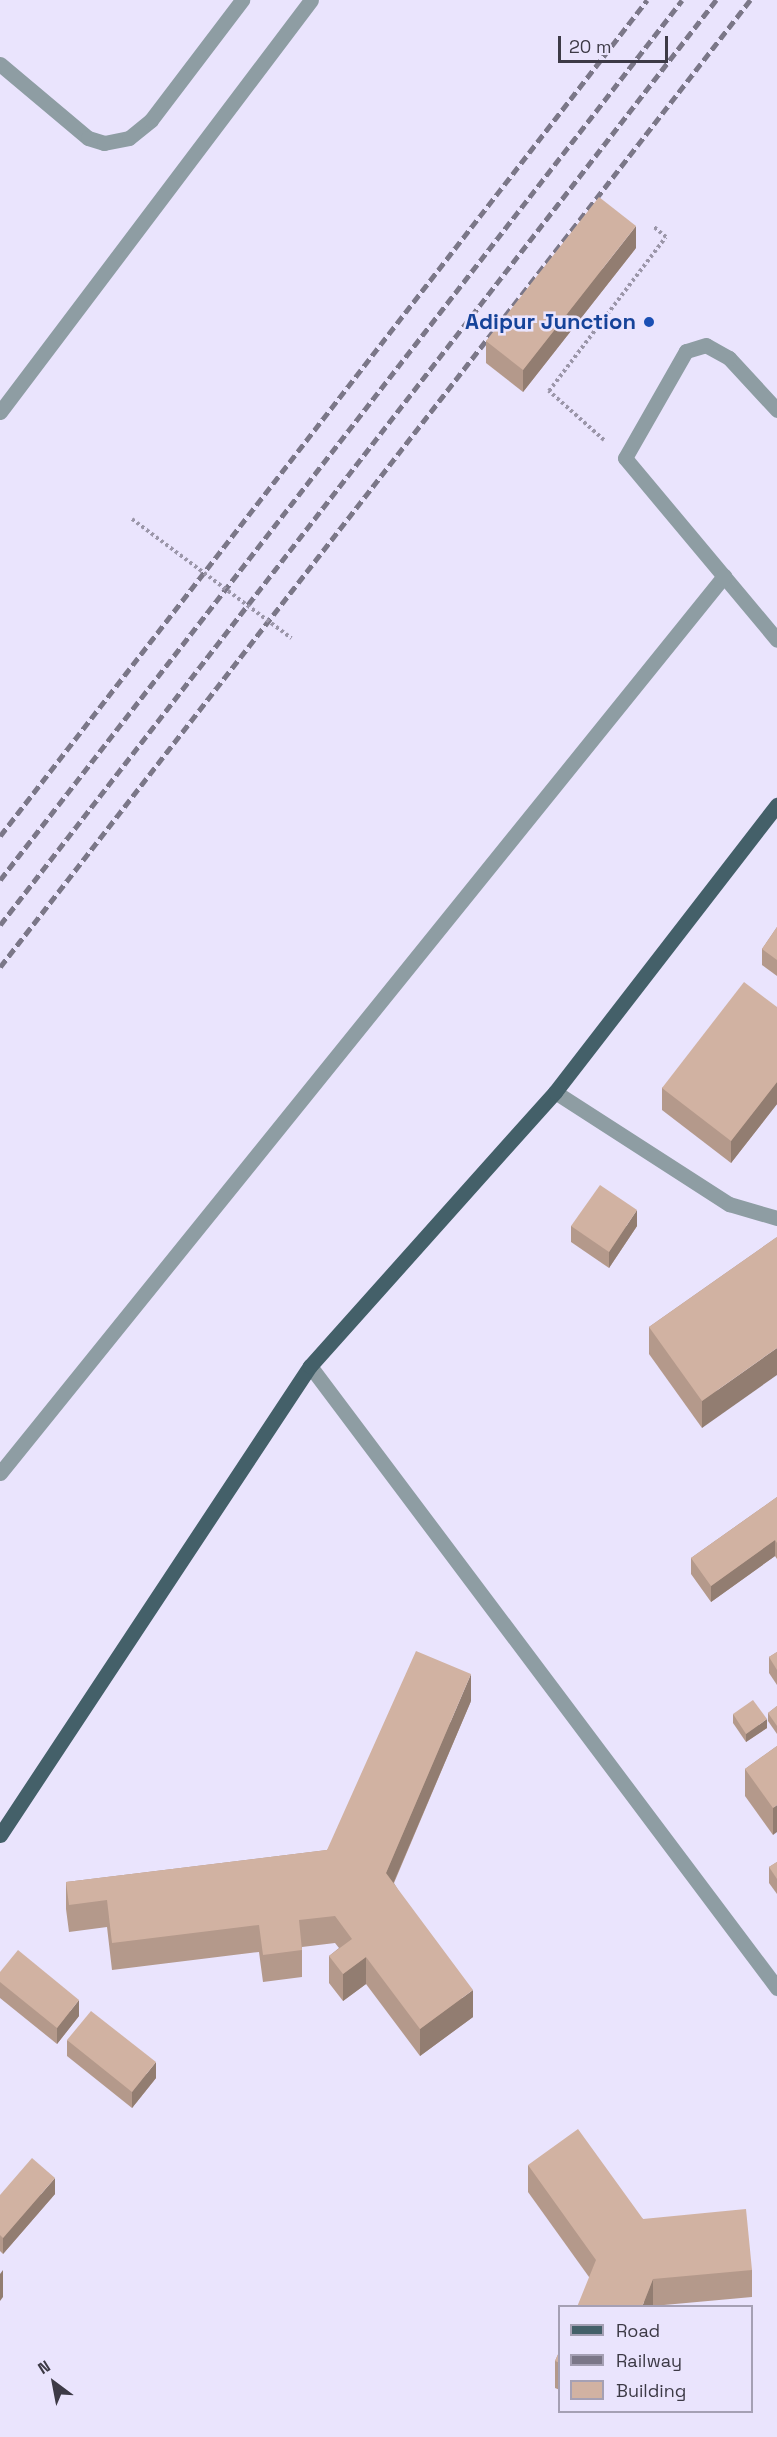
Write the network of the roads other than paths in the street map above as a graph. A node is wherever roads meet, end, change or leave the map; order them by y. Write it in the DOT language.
graph roads {
  1 [pos="242,0"];
  2 [pos="312,0"];
  3 [pos="0,64"];
  4 [pos="777,410"];
  5 [pos="0,412"];
  6 [pos="724,576"];
  7 [pos="777,640"];
  8 [pos="777,805"];
  9 [pos="555,1092"];
  10 [pos="777,1218"];
  11 [pos="310,1366"];
  12 [pos="0,1473"];
  13 [pos="0,1835"];
  14 [pos="777,1988"];
  1 -- 3 [label="street"];
  2 -- 5 [label="street"];
  4 -- 6 [label="street"];
  6 -- 7 [label="street"];
  6 -- 12 [label="street"];
  8 -- 9 [label="main road"];
  9 -- 10 [label="street"];
  9 -- 11 [label="main road"];
  11 -- 13 [label="main road"];
  11 -- 14 [label="street"];
}
